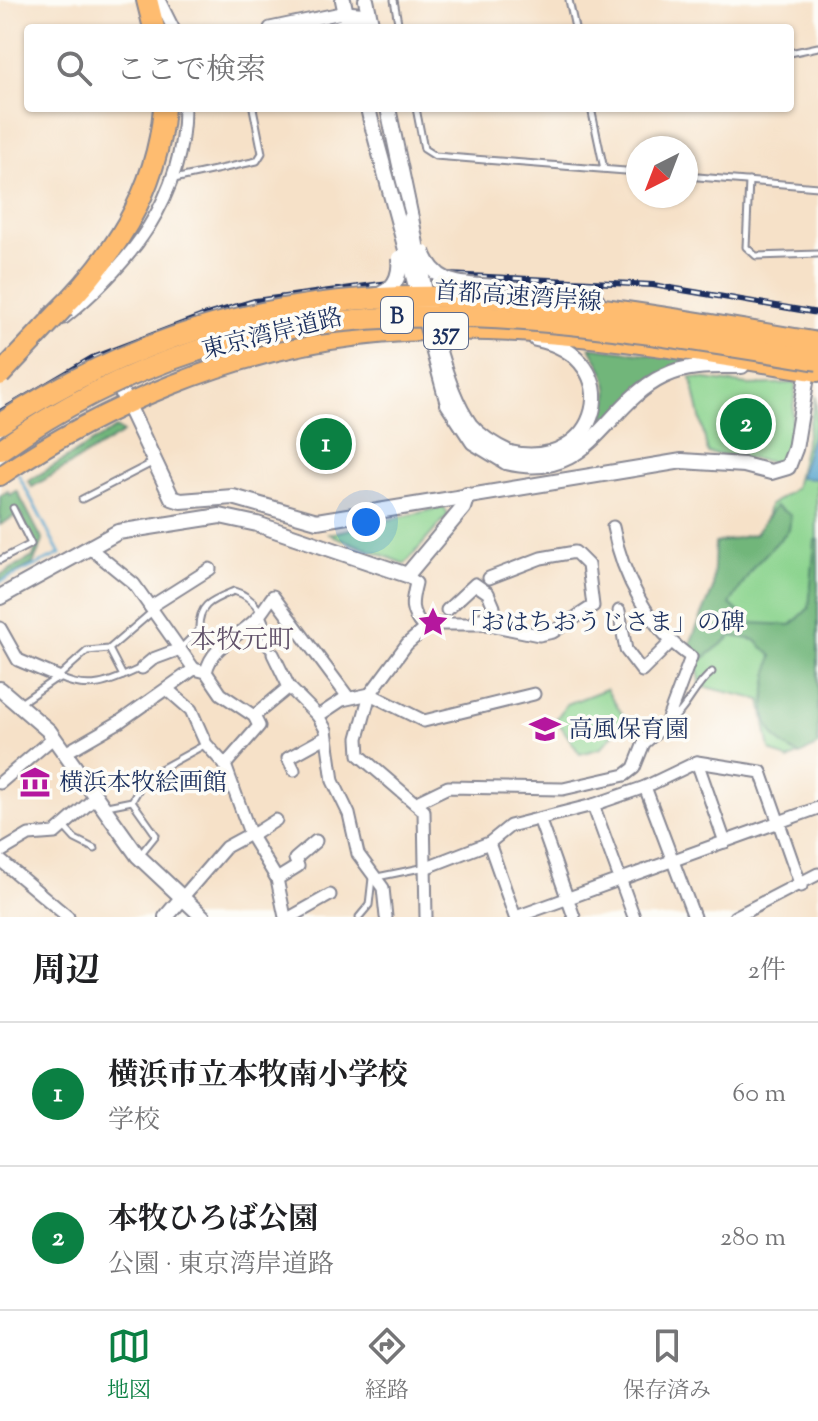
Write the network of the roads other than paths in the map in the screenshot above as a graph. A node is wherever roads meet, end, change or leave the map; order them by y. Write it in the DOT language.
graph roads {
  1 [pos="148,0"];
  2 [pos="159,0"];
  3 [pos="394,0"];
  4 [pos="569,0"];
  5 [pos="369,14"];
  6 [pos="346,16"];
  7 [pos="155,24"];
  8 [pos="171,24"];
  9 [pos="295,24"];
  10 [pos="398,24"];
  11 [pos="574,24"];
  12 [pos="818,47"];
  13 [pos="794,52"];
  14 [pos="161,112"];
  15 [pos="161,112"];
  16 [pos="183,112"];
  17 [pos="254,112"];
  18 [pos="389,112"];
  19 [pos="417,112"];
  20 [pos="592,112"];
  21 [pos="369,114"];
  22 [pos="604,169"];
  23 [pos="626,171"];
  24 [pos="698,177"];
  25 [pos="173,179"];
  26 [pos="749,181"];
  27 [pos="818,187"];
  28 [pos="411,218"];
  29 [pos="395,219"];
  30 [pos="818,254"];
  31 [pos="650,310"];
  32 [pos="238,329"];
  33 [pos="483,332"];
  34 [pos="817,338"];
  35 [pos="774,365"];
  36 [pos="0,368"];
  37 [pos="815,368"];
  38 [pos="116,380"];
  39 [pos="128,406"];
  40 [pos="0,424"];
  41 [pos="0,442"];
  42 [pos="0,450"];
  43 [pos="508,458"];
  44 [pos="153,463"];
  45 [pos="0,476"];
  46 [pos="467,495"];
  47 [pos="82,499"];
  48 [pos="13,508"];
  49 [pos="613,527"];
  50 [pos="91,549"];
  51 [pos="0,560"];
  52 [pos="210,569"];
  53 [pos="407,575"];
  54 [pos="489,578"];
  55 [pos="0,597"];
  56 [pos="448,603"];
  57 [pos="151,609"];
  58 [pos="262,611"];
  59 [pos="619,611"];
  60 [pos="450,623"];
  61 [pos="423,627"];
  62 [pos="0,628"];
  63 [pos="670,643"];
  64 [pos="109,649"];
  65 [pos="180,649"];
  66 [pos="273,654"];
  67 [pos="142,668"];
  68 [pos="200,670"];
  69 [pos="712,672"];
  70 [pos="58,677"];
  71 [pos="124,677"];
  72 [pos="289,687"];
  73 [pos="0,689"];
  74 [pos="167,689"];
  75 [pos="370,694"];
  76 [pos="534,694"];
  77 [pos="348,697"];
  78 [pos="18,705"];
  79 [pos="254,716"];
  80 [pos="318,716"];
  81 [pos="666,724"];
  82 [pos="54,737"];
  83 [pos="326,737"];
  84 [pos="206,744"];
  85 [pos="65,753"];
  86 [pos="697,762"];
  87 [pos="225,765"];
  88 [pos="294,770"];
  89 [pos="0,783"];
  90 [pos="645,787"];
  91 [pos="132,801"];
  92 [pos="99,802"];
  93 [pos="415,803"];
  94 [pos="593,805"];
  95 [pos="818,808"];
  96 [pos="276,820"];
  97 [pos="540,821"];
  98 [pos="778,822"];
  99 [pos="63,827"];
  100 [pos="251,835"];
  101 [pos="316,841"];
  102 [pos="725,842"];
  103 [pos="489,843"];
  104 [pos="95,849"];
  105 [pos="138,856"];
  106 [pos="1,860"];
  107 [pos="673,861"];
  108 [pos="427,867"];
  109 [pos="818,874"];
  110 [pos="374,876"];
  111 [pos="277,879"];
  112 [pos="620,880"];
  113 [pos="801,886"];
  114 [pos="330,895"];
  115 [pos="182,898"];
  116 [pos="567,899"];
  117 [pos="68,917"];
  118 [pos="166,917"];
  119 [pos="203,917"];
  120 [pos="285,917"];
  121 [pos="291,917"];
  122 [pos="359,917"];
  123 [pos="386,917"];
  124 [pos="426,917"];
  125 [pos="516,917"];
  126 [pos="574,917"];
  127 [pos="634,917"];
  128 [pos="694,917"];
  129 [pos="735,917"];
  1 -- 7 [label="highway"];
  2 -- 8 [label="street"];
  3 -- 10 [label="lane"];
  4 -- 11 [label="lane"];
  5 -- 6 [label="street"];
  6 -- 9 [label="street"];
  12 -- 13 [label="lane"];
  14 -- 36 [label="highway, bridge"];
  15 -- 36 [label="highway, bridge"];
  16 -- 25 [label="street"];
  17 -- 25 [label="lane"];
  18 -- 28 [label="street"];
  19 -- 22 [label="lane"];
  20 -- 22 [label="lane"];
  21 -- 29 [label="street, bridge"];
  22 -- 23 [label="lane"];
  24 -- 26 [label="lane"];
  25 -- 36 [label="street"];
  26 -- 27 [label="lane"];
  26 -- 30 [label="lane"];
  28 -- 31 [label="street, bridge"];
  28 -- 43 [label="street, bridge"];
  29 -- 32 [label="street, bridge"];
  29 -- 43 [label="street, bridge"];
  31 -- 32 [label="highway, 東京湾岸道路 / 357"];
  31 -- 34 [label="highway, 東京湾岸道路 / 357"];
  32 -- 38 [label="highway, 東京湾岸道路 / 357"];
  33 -- 35 [label="highway, 東京湾岸道路 / 357"];
  33 -- 39 [label="highway, 東京湾岸道路 / 357"];
  33 -- 43 [label="street"];
  34 -- 37 [label="street"];
  34 -- 40 [label="highway, 首都高速湾岸線 / B, bridge"];
  35 -- 37 [label="highway, 東京湾岸道路 / 357"];
  35 -- 43 [label="street"];
  37 -- 42 [label="highway, 首都高速湾岸線 / B, bridge"];
  37 -- 46 [label="street"];
  38 -- 39 [label="street"];
  38 -- 41 [label="highway, 東京湾岸道路 / 357"];
  39 -- 44 [label="street"];
  39 -- 45 [label="highway, 東京湾岸道路 / 357"];
  44 -- 46 [label="street"];
  44 -- 47 [label="lane"];
  46 -- 53 [label="street"];
  48 -- 51 [label="lane"];
  49 -- 63 [label="street"];
  50 -- 53 [label="street"];
  50 -- 55 [label="street"];
  50 -- 57 [label="street"];
  52 -- 57 [label="street"];
  53 -- 61 [label="street"];
  54 -- 60 [label="street"];
  56 -- 60 [label="street"];
  57 -- 64 [label="lane"];
  57 -- 65 [label="street"];
  58 -- 65 [label="lane"];
  58 -- 66 [label="lane"];
  58 -- 68 [label="street"];
  58 -- 77 [label="street"];
  59 -- 63 [label="street"];
  60 -- 61 [label="street"];
  61 -- 75 [label="street"];
  62 -- 70 [label="street"];
  63 -- 81 [label="street"];
  64 -- 70 [label="lane"];
  64 -- 71 [label="lane"];
  65 -- 67 [label="street"];
  65 -- 68 [label="street"];
  66 -- 72 [label="street"];
  67 -- 71 [label="lane"];
  68 -- 74 [label="street"];
  68 -- 79 [label="street"];
  69 -- 81 [label="lane"];
  70 -- 71 [label="lane"];
  70 -- 78 [label="lane"];
  72 -- 79 [label="street"];
  72 -- 80 [label="street"];
  73 -- 78 [label="street"];
  74 -- 84 [label="street"];
  74 -- 85 [label="street"];
  75 -- 76 [label="street"];
  75 -- 77 [label="street"];
  75 -- 93 [label="street"];
  77 -- 80 [label="street"];
  78 -- 82 [label="street"];
  79 -- 87 [label="street"];
  80 -- 83 [label="street"];
  81 -- 93 [label="street"];
  82 -- 85 [label="street"];
  82 -- 89 [label="street"];
  83 -- 88 [label="street"];
  83 -- 110 [label="street"];
  84 -- 87 [label="street"];
  84 -- 91 [label="lane"];
  85 -- 92 [label="street"];
  86 -- 90 [label="street"];
  86 -- 98 [label="street"];
  86 -- 102 [label="street"];
  87 -- 100 [label="street"];
  90 -- 94 [label="street"];
  90 -- 107 [label="street"];
  91 -- 92 [label="lane"];
  91 -- 105 [label="lane"];
  92 -- 99 [label="street"];
  92 -- 105 [label="street"];
  93 -- 108 [label="street"];
  94 -- 97 [label="street"];
  94 -- 112 [label="street"];
  95 -- 98 [label="street"];
  96 -- 100 [label="street"];
  97 -- 103 [label="street"];
  97 -- 116 [label="street"];
  98 -- 102 [label="street"];
  98 -- 113 [label="street"];
  99 -- 104 [label="lane"];
  99 -- 106 [label="street"];
  100 -- 111 [label="street"];
  100 -- 115 [label="street"];
  101 -- 111 [label="street"];
  102 -- 107 [label="street"];
  103 -- 108 [label="street"];
  103 -- 125 [label="street"];
  105 -- 115 [label="street"];
  106 -- 117 [label="street"];
  107 -- 112 [label="street"];
  107 -- 128 [label="street"];
  108 -- 110 [label="lane"];
  108 -- 124 [label="street"];
  109 -- 113 [label="street"];
  110 -- 122 [label="lane"];
  110 -- 123 [label="street"];
  111 -- 120 [label="street"];
  112 -- 116 [label="street"];
  112 -- 127 [label="street"];
  113 -- 129 [label="street"];
  114 -- 121 [label="street"];
  115 -- 118 [label="street"];
  115 -- 119 [label="street"];
  116 -- 125 [label="street"];
  116 -- 126 [label="street"];
}
